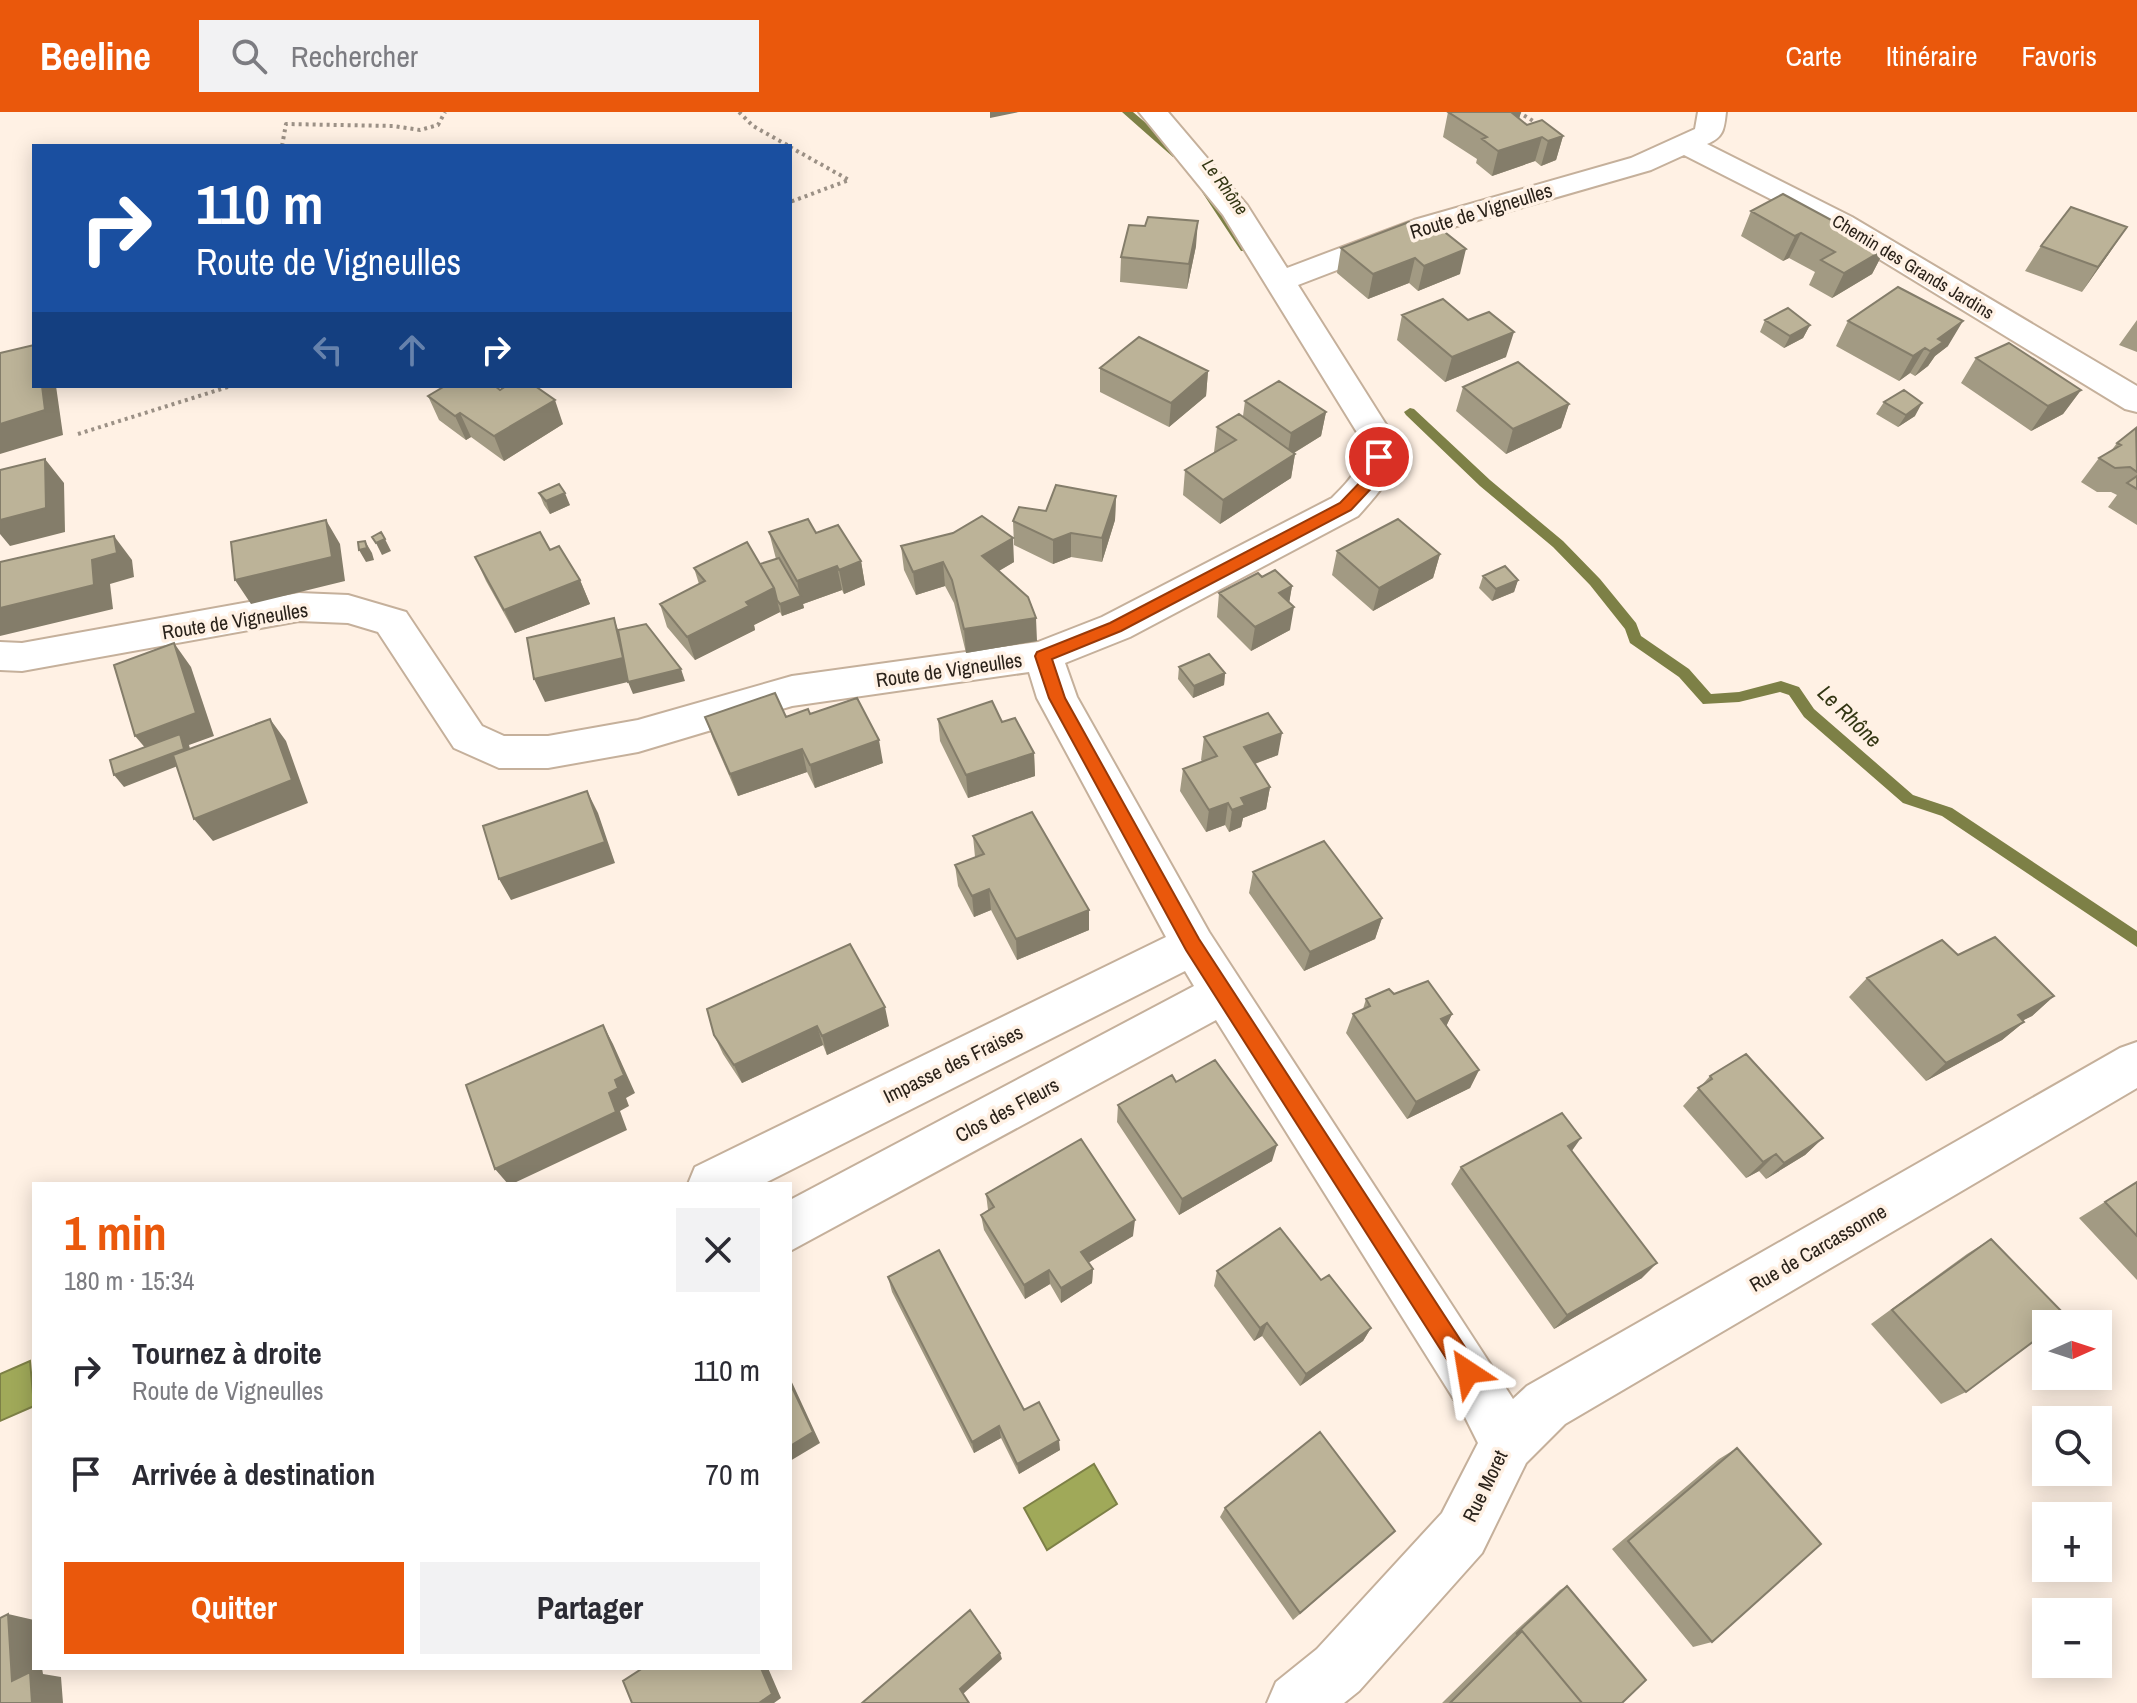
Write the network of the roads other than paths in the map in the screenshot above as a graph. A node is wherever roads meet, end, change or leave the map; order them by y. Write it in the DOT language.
graph roads {
  1 [pos="1153,112"];
  2 [pos="1712,112"];
  3 [pos="1684,144"];
  4 [pos="1281,279"];
  5 [pos="2137,401"];
  6 [pos="0,656"];
  7 [pos="1043,656"];
  8 [pos="1193,945"];
  9 [pos="1224,993"];
  10 [pos="2137,1063"];
  11 [pos="717,1182"];
  12 [pos="792,1226"];
  13 [pos="1507,1444"];
  14 [pos="1297,1703"];
  1 -- 4 [label="street"];
  2 -- 3 [label="street, Route de Vigneulles"];
  3 -- 4 [label="street, Route de Vigneulles"];
  3 -- 5 [label="street, Chemin des Grands Jardins"];
  4 -- 7 [label="street, Route de Vigneulles"];
  6 -- 7 [label="street, Route de Vigneulles"];
  7 -- 8 [label="street, Rue Moret"];
  8 -- 9 [label="street, Rue Moret"];
  8 -- 11 [label="street, Impasse des Fraises"];
  9 -- 12 [label="street, Clos des Fleurs"];
  9 -- 13 [label="street, Rue Moret"];
  10 -- 13 [label="street, Rue de Carcassonne"];
  13 -- 14 [label="street, Rue Moret"];
}
